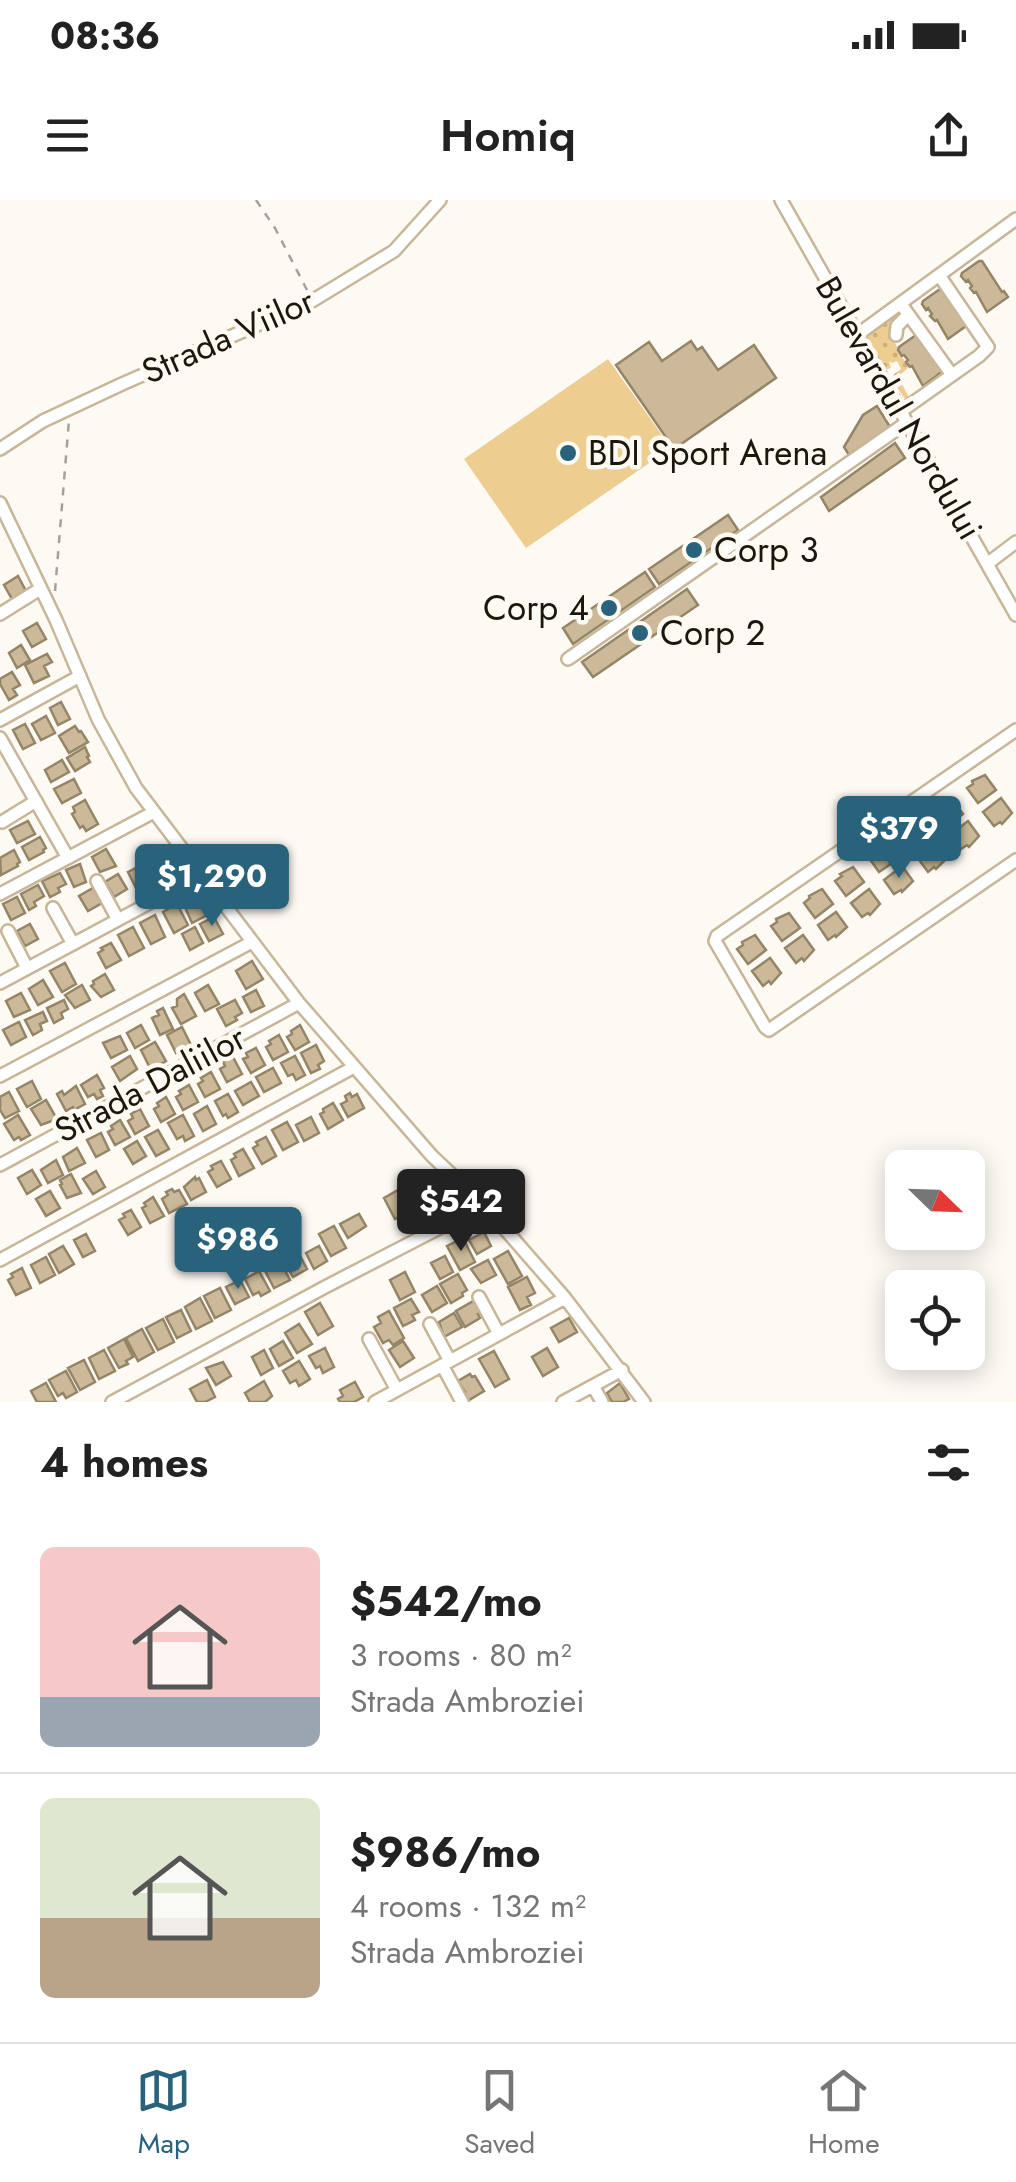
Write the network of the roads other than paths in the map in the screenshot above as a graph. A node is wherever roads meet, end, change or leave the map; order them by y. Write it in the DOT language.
graph roads {
  1 [pos="440,200"];
  2 [pos="781,200"];
  3 [pos="1016,219"];
  4 [pos="942,278"];
  5 [pos="858,334"];
  6 [pos="896,336"];
  7 [pos="952,375"];
  8 [pos="903,418"];
  9 [pos="0,450"];
  10 [pos="0,503"];
  11 [pos="1016,542"];
  12 [pos="988,564"];
  13 [pos="40,589"];
  14 [pos="0,614"];
  15 [pos="1016,616"];
  16 [pos="568,658"];
  17 [pos="80,676"];
  18 [pos="0,720"];
  19 [pos="1016,730"];
  20 [pos="0,738"];
  21 [pos="36,801"];
  22 [pos="154,812"];
  23 [pos="2,822"];
  24 [pos="68,858"];
  25 [pos="1016,860"];
  26 [pos="200,876"];
  27 [pos="98,881"];
  28 [pos="0,894"];
  29 [pos="53,908"];
  30 [pos="118,920"];
  31 [pos="8,932"];
  32 [pos="252,942"];
  33 [pos="73,944"];
  34 [pos="27,968"];
  35 [pos="0,983"];
  36 [pos="299,1003"];
  37 [pos="354,1067"];
  38 [pos="0,1076"];
  39 [pos="0,1165"];
  40 [pos="484,1205"];
  41 [pos="0,1260"];
  42 [pos="478,1297"];
  43 [pos="565,1298"];
  44 [pos="430,1324"];
  45 [pos="500,1334"];
  46 [pos="368,1339"];
  47 [pos="446,1363"];
  48 [pos="622,1370"];
  49 [pos="593,1386"];
  50 [pos="397,1390"];
  51 [pos="112,1402"];
  52 [pos="376,1402"];
  53 [pos="462,1402"];
  54 [pos="563,1402"];
  55 [pos="602,1402"];
  56 [pos="644,1402"];
  1 -- 9 [label="street, Strada Viilor"];
  2 -- 5 [label="street, Bulevardul Nordului"];
  3 -- 5 [label="street"];
  4 -- 7 [label="street"];
  5 -- 8 [label="street, Bulevardul Nordului"];
  6 -- 7 [label="street"];
  7 -- 8 [label="street"];
  8 -- 12 [label="street, Bulevardul Nordului"];
  8 -- 16 [label="street"];
  10 -- 13 [label="street"];
  11 -- 12 [label="street"];
  12 -- 15 [label="street, Bulevardul Nordului"];
  13 -- 14 [label="street"];
  13 -- 17 [label="street"];
  17 -- 18 [label="street"];
  17 -- 22 [label="street"];
  19 -- 25 [label="street"];
  20 -- 21 [label="street"];
  21 -- 23 [label="street"];
  21 -- 24 [label="street"];
  22 -- 24 [label="street"];
  22 -- 26 [label="street"];
  24 -- 28 [label="street"];
  26 -- 30 [label="street"];
  26 -- 32 [label="street"];
  27 -- 30 [label="street"];
  29 -- 33 [label="street"];
  30 -- 33 [label="street"];
  31 -- 34 [label="street"];
  32 -- 36 [label="street"];
  32 -- 38 [label="street"];
  33 -- 34 [label="street"];
  34 -- 35 [label="street"];
  36 -- 37 [label="street"];
  36 -- 39 [label="street, Strada Daliilor"];
  37 -- 40 [label="street"];
  37 -- 41 [label="street"];
  40 -- 43 [label="street"];
  40 -- 51 [label="street"];
  42 -- 45 [label="street"];
  43 -- 45 [label="street"];
  43 -- 48 [label="street"];
  44 -- 47 [label="street"];
  45 -- 47 [label="street"];
  46 -- 50 [label="street"];
  47 -- 50 [label="street"];
  47 -- 53 [label="street"];
  48 -- 49 [label="street"];
  48 -- 56 [label="street"];
  49 -- 54 [label="street"];
  49 -- 55 [label="street"];
  50 -- 52 [label="street"];
}
